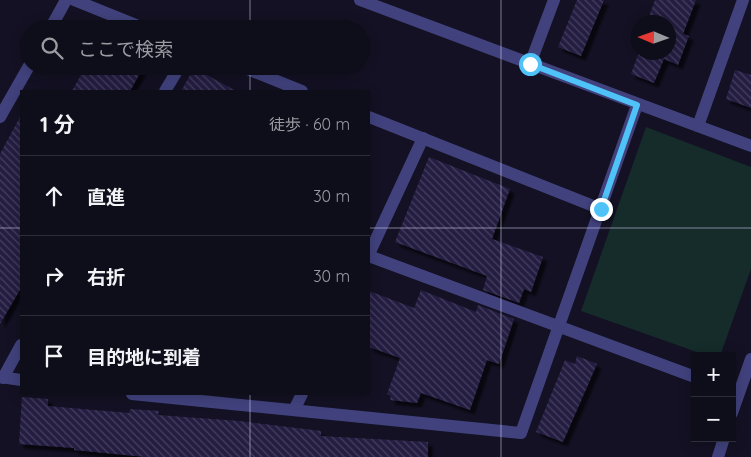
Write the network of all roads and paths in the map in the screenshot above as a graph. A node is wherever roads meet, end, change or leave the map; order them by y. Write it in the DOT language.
graph roads {
  1 [pos="66,0"];
  2 [pos="74,0"];
  3 [pos="362,0"];
  4 [pos="554,0"];
  5 [pos="743,0"];
  6 [pos="55,20"];
  7 [pos="124,20"];
  8 [pos="530,64"];
  9 [pos="24,75"];
  10 [pos="175,75"];
  11 [pos="262,75"];
  12 [pos="167,90"];
  13 [pos="300,90"];
  14 [pos="637,105"];
  15 [pos="0,117"];
  16 [pos="370,117"];
  17 [pos="698,126"];
  18 [pos="423,138"];
  19 [pos="751,146"];
  20 [pos="601,209"];
  21 [pos="370,253"];
  22 [pos="370,255"];
  23 [pos="558,328"];
  24 [pos="20,347"];
  25 [pos="751,359"];
  26 [pos="691,376"];
  27 [pos="1,378"];
  28 [pos="20,380"];
  29 [pos="736,392"];
  30 [pos="149,395"];
  31 [pos="302,395"];
  32 [pos="294,410"];
  33 [pos="723,442"];
  34 [pos="718,457"];
  1 -- 6 [label="street"];
  2 -- 7 [label="street"];
  3 -- 8 [label="street"];
  4 -- 8 [label="street"];
  5 -- 17 [label="street"];
  8 -- 14 [label="street"];
  9 -- 15 [label="street"];
  10 -- 12 [label="street"];
  11 -- 13 [label="street"];
  14 -- 17 [label="street"];
  14 -- 20 [label="street"];
  16 -- 18 [label="street"];
  17 -- 19 [label="street"];
  18 -- 20 [label="street"];
  18 -- 21 [label="street"];
  20 -- 23 [label="street"];
  22 -- 23 [label="street"];
  23 -- 26 [label="street"];
  23 -- 32 [label="street"];
  24 -- 27 [label="street"];
  25 -- 29 [label="street"];
  27 -- 28 [label="street"];
  30 -- 32 [label="street"];
  31 -- 32 [label="street"];
  33 -- 34 [label="street"];
}
